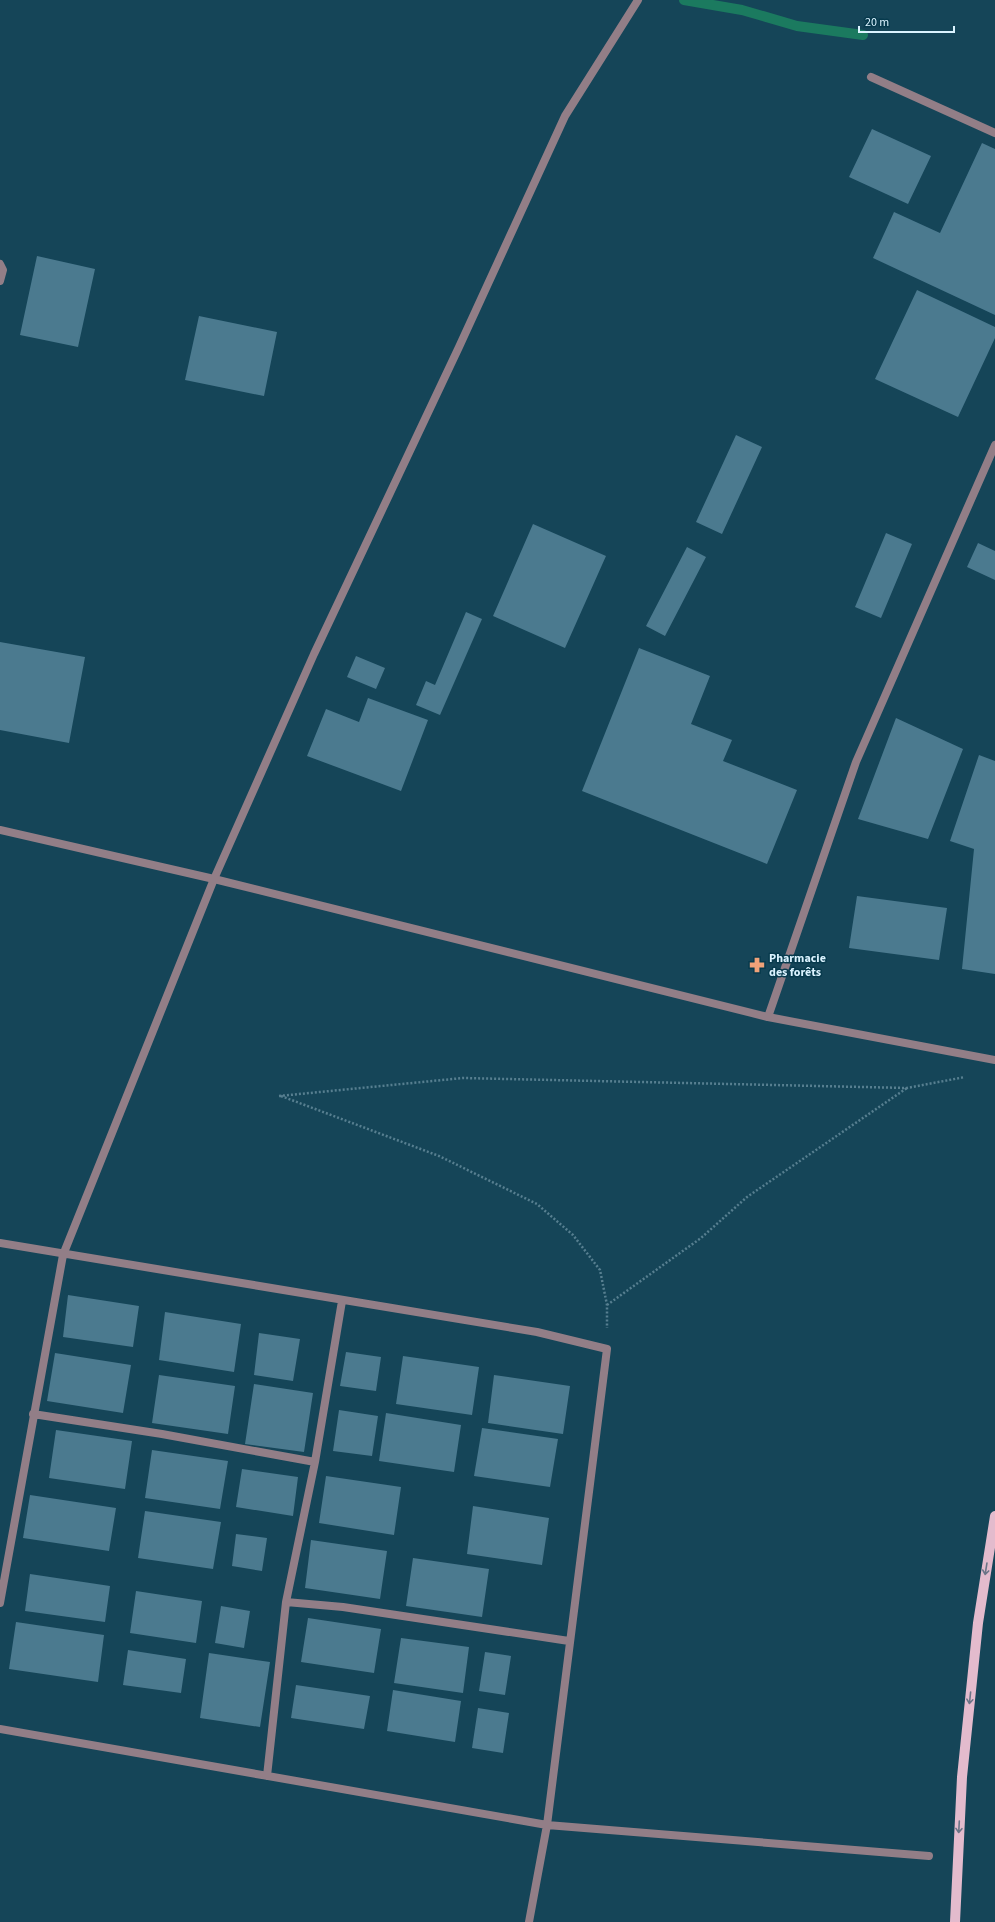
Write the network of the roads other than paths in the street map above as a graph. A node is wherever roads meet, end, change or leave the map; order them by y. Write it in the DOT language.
graph roads {
  1 [pos="638,0"];
  2 [pos="871,78"];
  3 [pos="995,133"];
  4 [pos="0,264"];
  5 [pos="0,281"];
  6 [pos="995,445"];
  7 [pos="0,830"];
  8 [pos="214,879"];
  9 [pos="768,1017"];
  10 [pos="995,1060"];
  11 [pos="0,1243"];
  12 [pos="63,1255"];
  13 [pos="342,1301"];
  14 [pos="33,1414"];
  15 [pos="315,1462"];
  16 [pos="995,1516"];
  17 [pos="286,1602"];
  18 [pos="0,1603"];
  19 [pos="569,1642"];
  20 [pos="0,1729"];
  21 [pos="267,1776"];
  22 [pos="547,1825"];
  23 [pos="929,1856"];
  24 [pos="529,1922"];
  25 [pos="955,1922"];
  1 -- 8 [label="street"];
  2 -- 3 [label="street"];
  4 -- 5 [label="street"];
  6 -- 9 [label="street"];
  7 -- 8 [label="street"];
  8 -- 9 [label="street"];
  8 -- 12 [label="street"];
  9 -- 10 [label="street"];
  11 -- 12 [label="street"];
  12 -- 13 [label="street"];
  12 -- 14 [label="street"];
  13 -- 15 [label="street"];
  13 -- 19 [label="street"];
  14 -- 15 [label="street"];
  14 -- 18 [label="street"];
  15 -- 17 [label="street"];
  16 -- 25 [label="main road, one-way"];
  17 -- 19 [label="street"];
  17 -- 21 [label="street"];
  19 -- 22 [label="street"];
  20 -- 21 [label="street"];
  21 -- 22 [label="street"];
  22 -- 23 [label="street"];
  22 -- 24 [label="street"];
}
